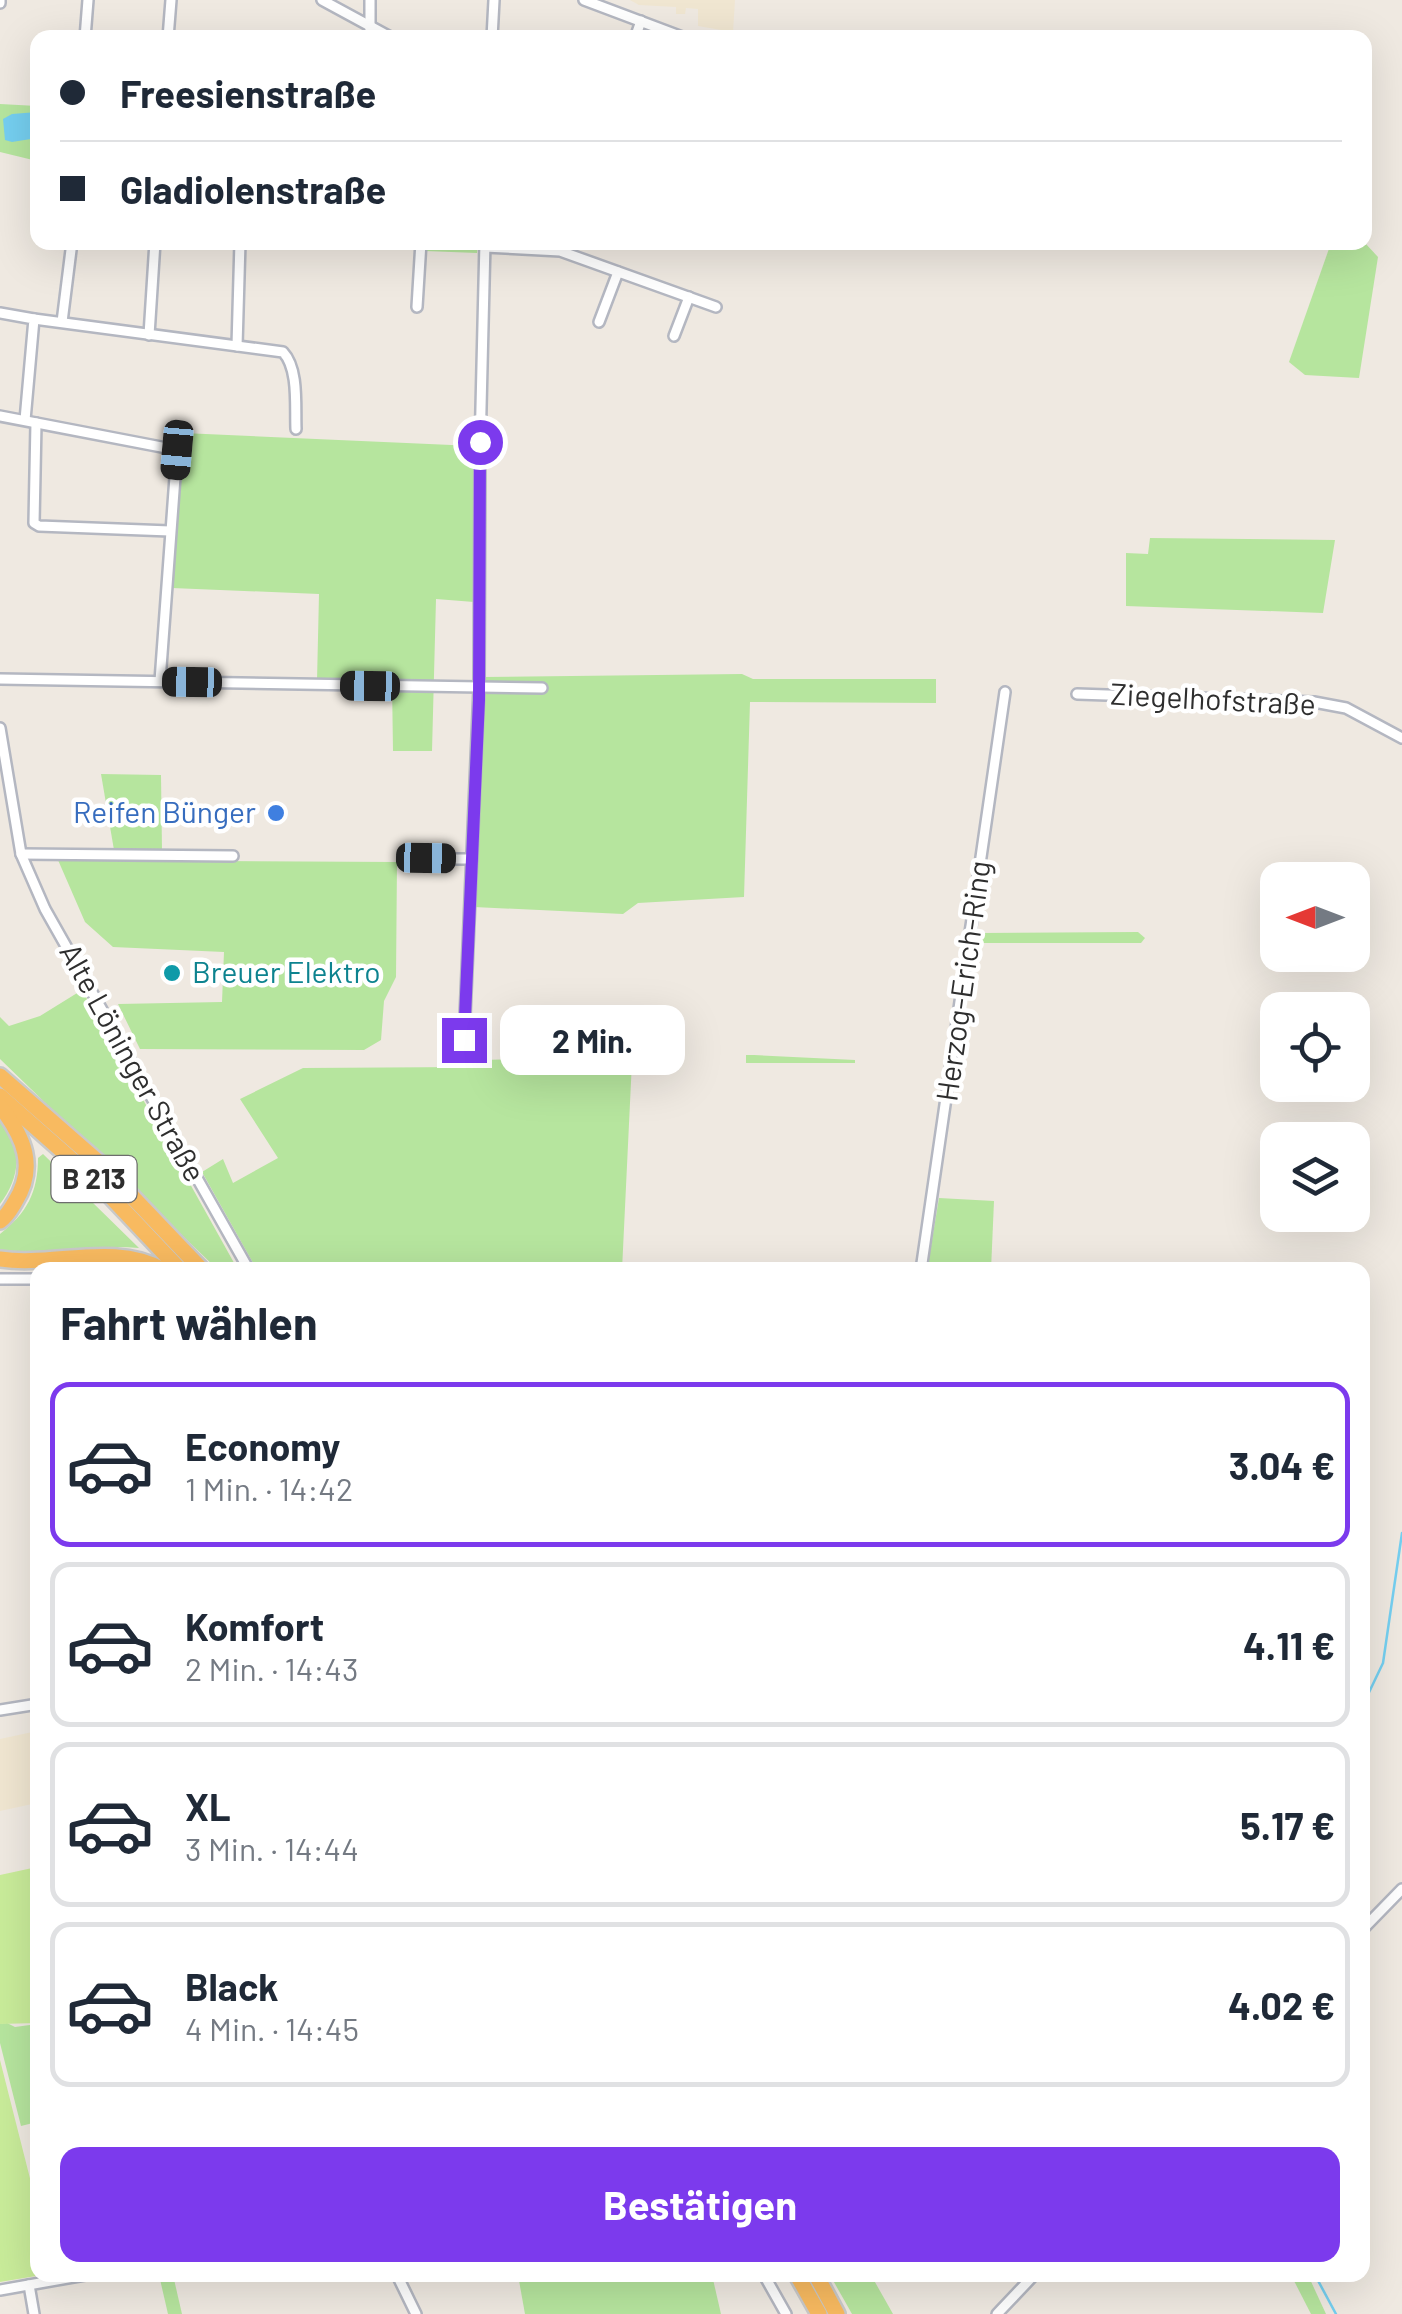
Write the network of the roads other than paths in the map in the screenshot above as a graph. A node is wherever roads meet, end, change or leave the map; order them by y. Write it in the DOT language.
graph roads {
  1 [pos="88,0"];
  2 [pos="171,0"];
  3 [pos="322,0"];
  4 [pos="370,0"];
  5 [pos="494,0"];
  6 [pos="584,0"];
  7 [pos="641,21"];
  8 [pos="370,26"];
  9 [pos="86,30"];
  10 [pos="169,30"];
  11 [pos="370,30"];
  12 [pos="377,30"];
  13 [pos="492,30"];
  14 [pos="638,30"];
  15 [pos="664,30"];
  16 [pos="71,250"];
  17 [pos="154,250"];
  18 [pos="240,250"];
  19 [pos="421,250"];
  20 [pos="485,250"];
  21 [pos="548,250"];
  22 [pos="574,250"];
  23 [pos="572,255"];
  24 [pos="618,272"];
  25 [pos="689,297"];
  26 [pos="716,307"];
  27 [pos="417,308"];
  28 [pos="0,313"];
  29 [pos="34,319"];
  30 [pos="62,322"];
  31 [pos="599,322"];
  32 [pos="148,335"];
  33 [pos="674,336"];
  34 [pos="236,346"];
  35 [pos="0,416"];
  36 [pos="31,422"];
  37 [pos="296,429"];
  38 [pos="170,531"];
  39 [pos="0,679"];
  40 [pos="160,681"];
  41 [pos="479,688"];
  42 [pos="542,688"];
  43 [pos="1005,692"];
  44 [pos="1076,694"];
  45 [pos="0,728"];
  46 [pos="1402,738"];
  47 [pos="21,854"];
  48 [pos="233,856"];
  49 [pos="426,858"];
  50 [pos="472,859"];
  51 [pos="464,1040"];
  52 [pos="0,1062"];
  53 [pos="0,1076"];
  54 [pos="0,1096"];
  55 [pos="0,1106"];
  56 [pos="37,1106"];
  57 [pos="0,1221"];
  58 [pos="0,1259"];
  59 [pos="42,1262"];
  60 [pos="42,1262"];
  61 [pos="140,1262"];
  62 [pos="172,1262"];
  63 [pos="194,1262"];
  64 [pos="244,1262"];
  65 [pos="922,1262"];
  66 [pos="0,1279"];
  67 [pos="30,1279"];
  68 [pos="30,1705"];
  69 [pos="0,1710"];
  70 [pos="1402,1889"];
  71 [pos="1370,1922"];
  72 [pos="46,2282"];
  73 [pos="400,2282"];
  74 [pos="768,2282"];
  75 [pos="801,2282"];
  76 [pos="820,2282"];
  77 [pos="1027,2282"];
  78 [pos="29,2285"];
  79 [pos="0,2290"];
  80 [pos="34,2314"];
  81 [pos="416,2314"];
  82 [pos="786,2314"];
  83 [pos="819,2314"];
  84 [pos="838,2314"];
  85 [pos="997,2314"];
  1 -- 9 [label="street"];
  2 -- 10 [label="street"];
  3 -- 8 [label="street"];
  4 -- 8 [label="street"];
  5 -- 13 [label="street"];
  6 -- 7 [label="street"];
  7 -- 14 [label="street"];
  7 -- 15 [label="street"];
  8 -- 11 [label="street"];
  8 -- 12 [label="street"];
  16 -- 30 [label="street"];
  17 -- 32 [label="street"];
  18 -- 34 [label="street"];
  19 -- 27 [label="street"];
  20 -- 41 [label="street"];
  21 -- 23 [label="street"];
  22 -- 23 [label="street"];
  23 -- 24 [label="street"];
  24 -- 25 [label="street"];
  24 -- 31 [label="street"];
  25 -- 26 [label="street"];
  25 -- 33 [label="street"];
  28 -- 29 [label="street"];
  29 -- 30 [label="street"];
  29 -- 36 [label="street"];
  30 -- 32 [label="street"];
  32 -- 34 [label="street"];
  34 -- 37 [label="street"];
  35 -- 36 [label="street"];
  36 -- 38 [label="street"];
  36 -- 38 [label="street"];
  38 -- 40 [label="street"];
  39 -- 40 [label="street"];
  40 -- 41 [label="street"];
  41 -- 42 [label="street"];
  41 -- 50 [label="street"];
  43 -- 65 [label="street, Herzog-Erich-Ring"];
  44 -- 46 [label="street, Ziegelhofstraße"];
  45 -- 47 [label="street, Alte Löninger Straße"];
  47 -- 48 [label="street"];
  47 -- 64 [label="street, Alte Löninger Straße"];
  49 -- 50 [label="street"];
  50 -- 51 [label="street"];
  52 -- 56 [label="highway"];
  53 -- 56 [label="highway, B 213"];
  54 -- 62 [label="highway, B 213"];
  55 -- 57 [label="highway"];
  56 -- 63 [label="highway, B 213"];
  58 -- 59 [label="highway"];
  60 -- 61 [label="highway"];
  66 -- 67 [label="street"];
  68 -- 69 [label="street"];
  70 -- 71 [label="street"];
  72 -- 78 [label="street"];
  73 -- 81 [label="street"];
  74 -- 82 [label="street"];
  75 -- 83 [label="highway"];
  76 -- 84 [label="highway"];
  77 -- 85 [label="street"];
  78 -- 79 [label="street"];
  78 -- 80 [label="street"];
}
